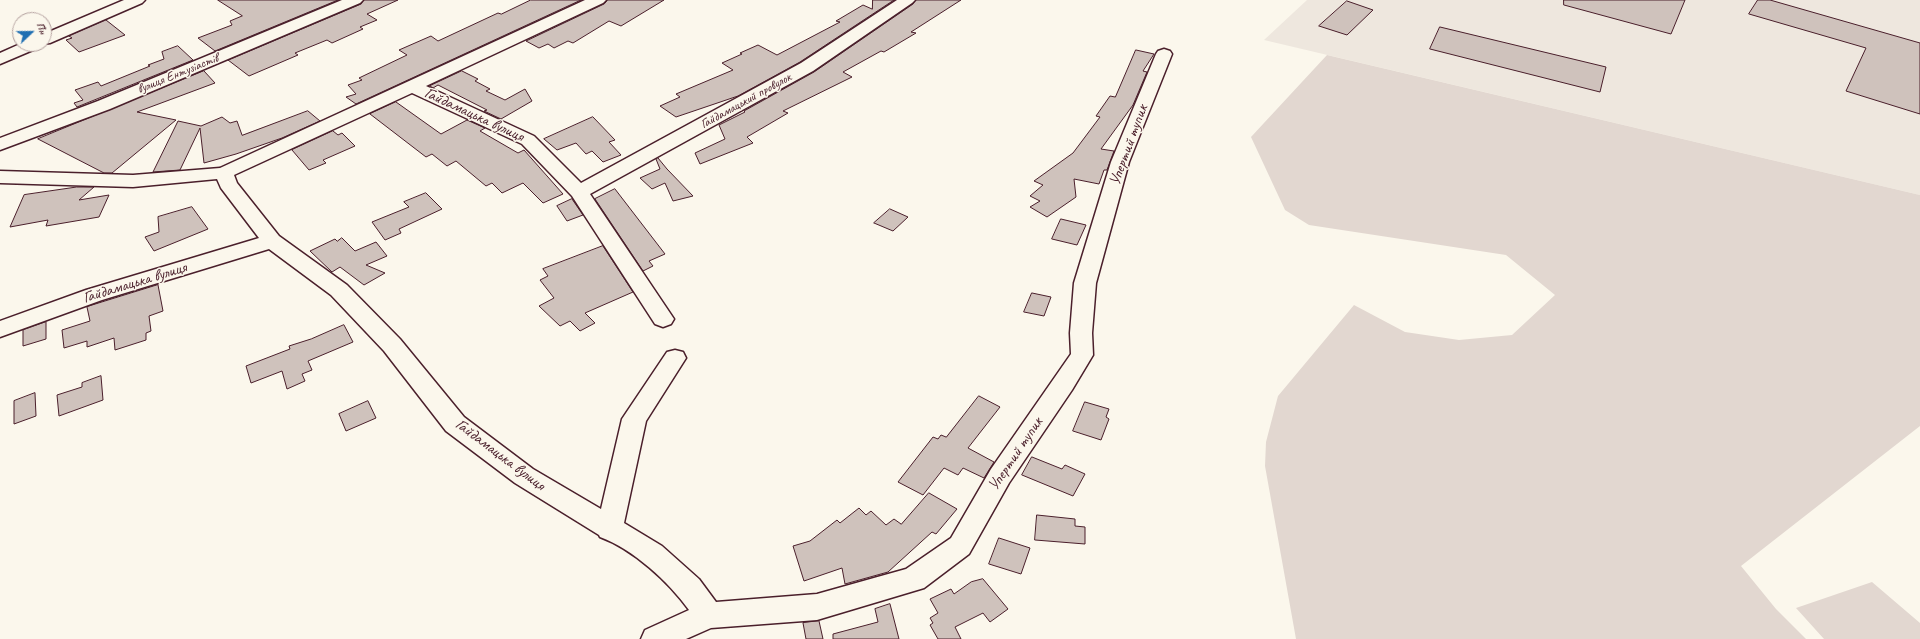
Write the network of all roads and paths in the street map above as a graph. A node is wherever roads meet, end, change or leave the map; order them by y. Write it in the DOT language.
graph roads {
  1 [pos="137,0"];
  2 [pos="355,0"];
  3 [pos="598,0"];
  4 [pos="907,0"];
  5 [pos="52,37"];
  6 [pos="15,52"];
  7 [pos="1164,54"];
  8 [pos="0,58"];
  9 [pos="411,86"];
  10 [pos="0,144"];
  11 [pos="224,173"];
  12 [pos="0,177"];
  13 [pos="579,192"];
  14 [pos="272,241"];
  15 [pos="663,319"];
  16 [pos="0,329"];
  17 [pos="675,358"];
  18 [pos="609,529"];
  19 [pos="710,615"];
  20 [pos="655,639"];
  1 -- 5 [label="street"];
  2 -- 10 [label="street, вулиця Ентузіастів"];
  3 -- 9 [label="street, Гайдамацька вулиця"];
  4 -- 13 [label="street, Гайдамацький провулок"];
  6 -- 8 [label="street"];
  7 -- 19 [label="street, Упертий тупик"];
  9 -- 11 [label="street, Гайдамацька вулиця"];
  9 -- 13 [label="street, Гайдамацька вулиця"];
  11 -- 12 [label="street, Гайдамацька вулиця"];
  11 -- 14 [label="street, Гайдамацька вулиця"];
  13 -- 15 [label="street, Гайдамацька вулиця"];
  14 -- 16 [label="street, Гайдамацька вулиця"];
  14 -- 18 [label="street, Гайдамацька вулиця"];
  17 -- 18 [label="street"];
  18 -- 19 [label="street, Гайдамацька вулиця"];
  19 -- 20 [label="street, Упертий тупик"];
}
